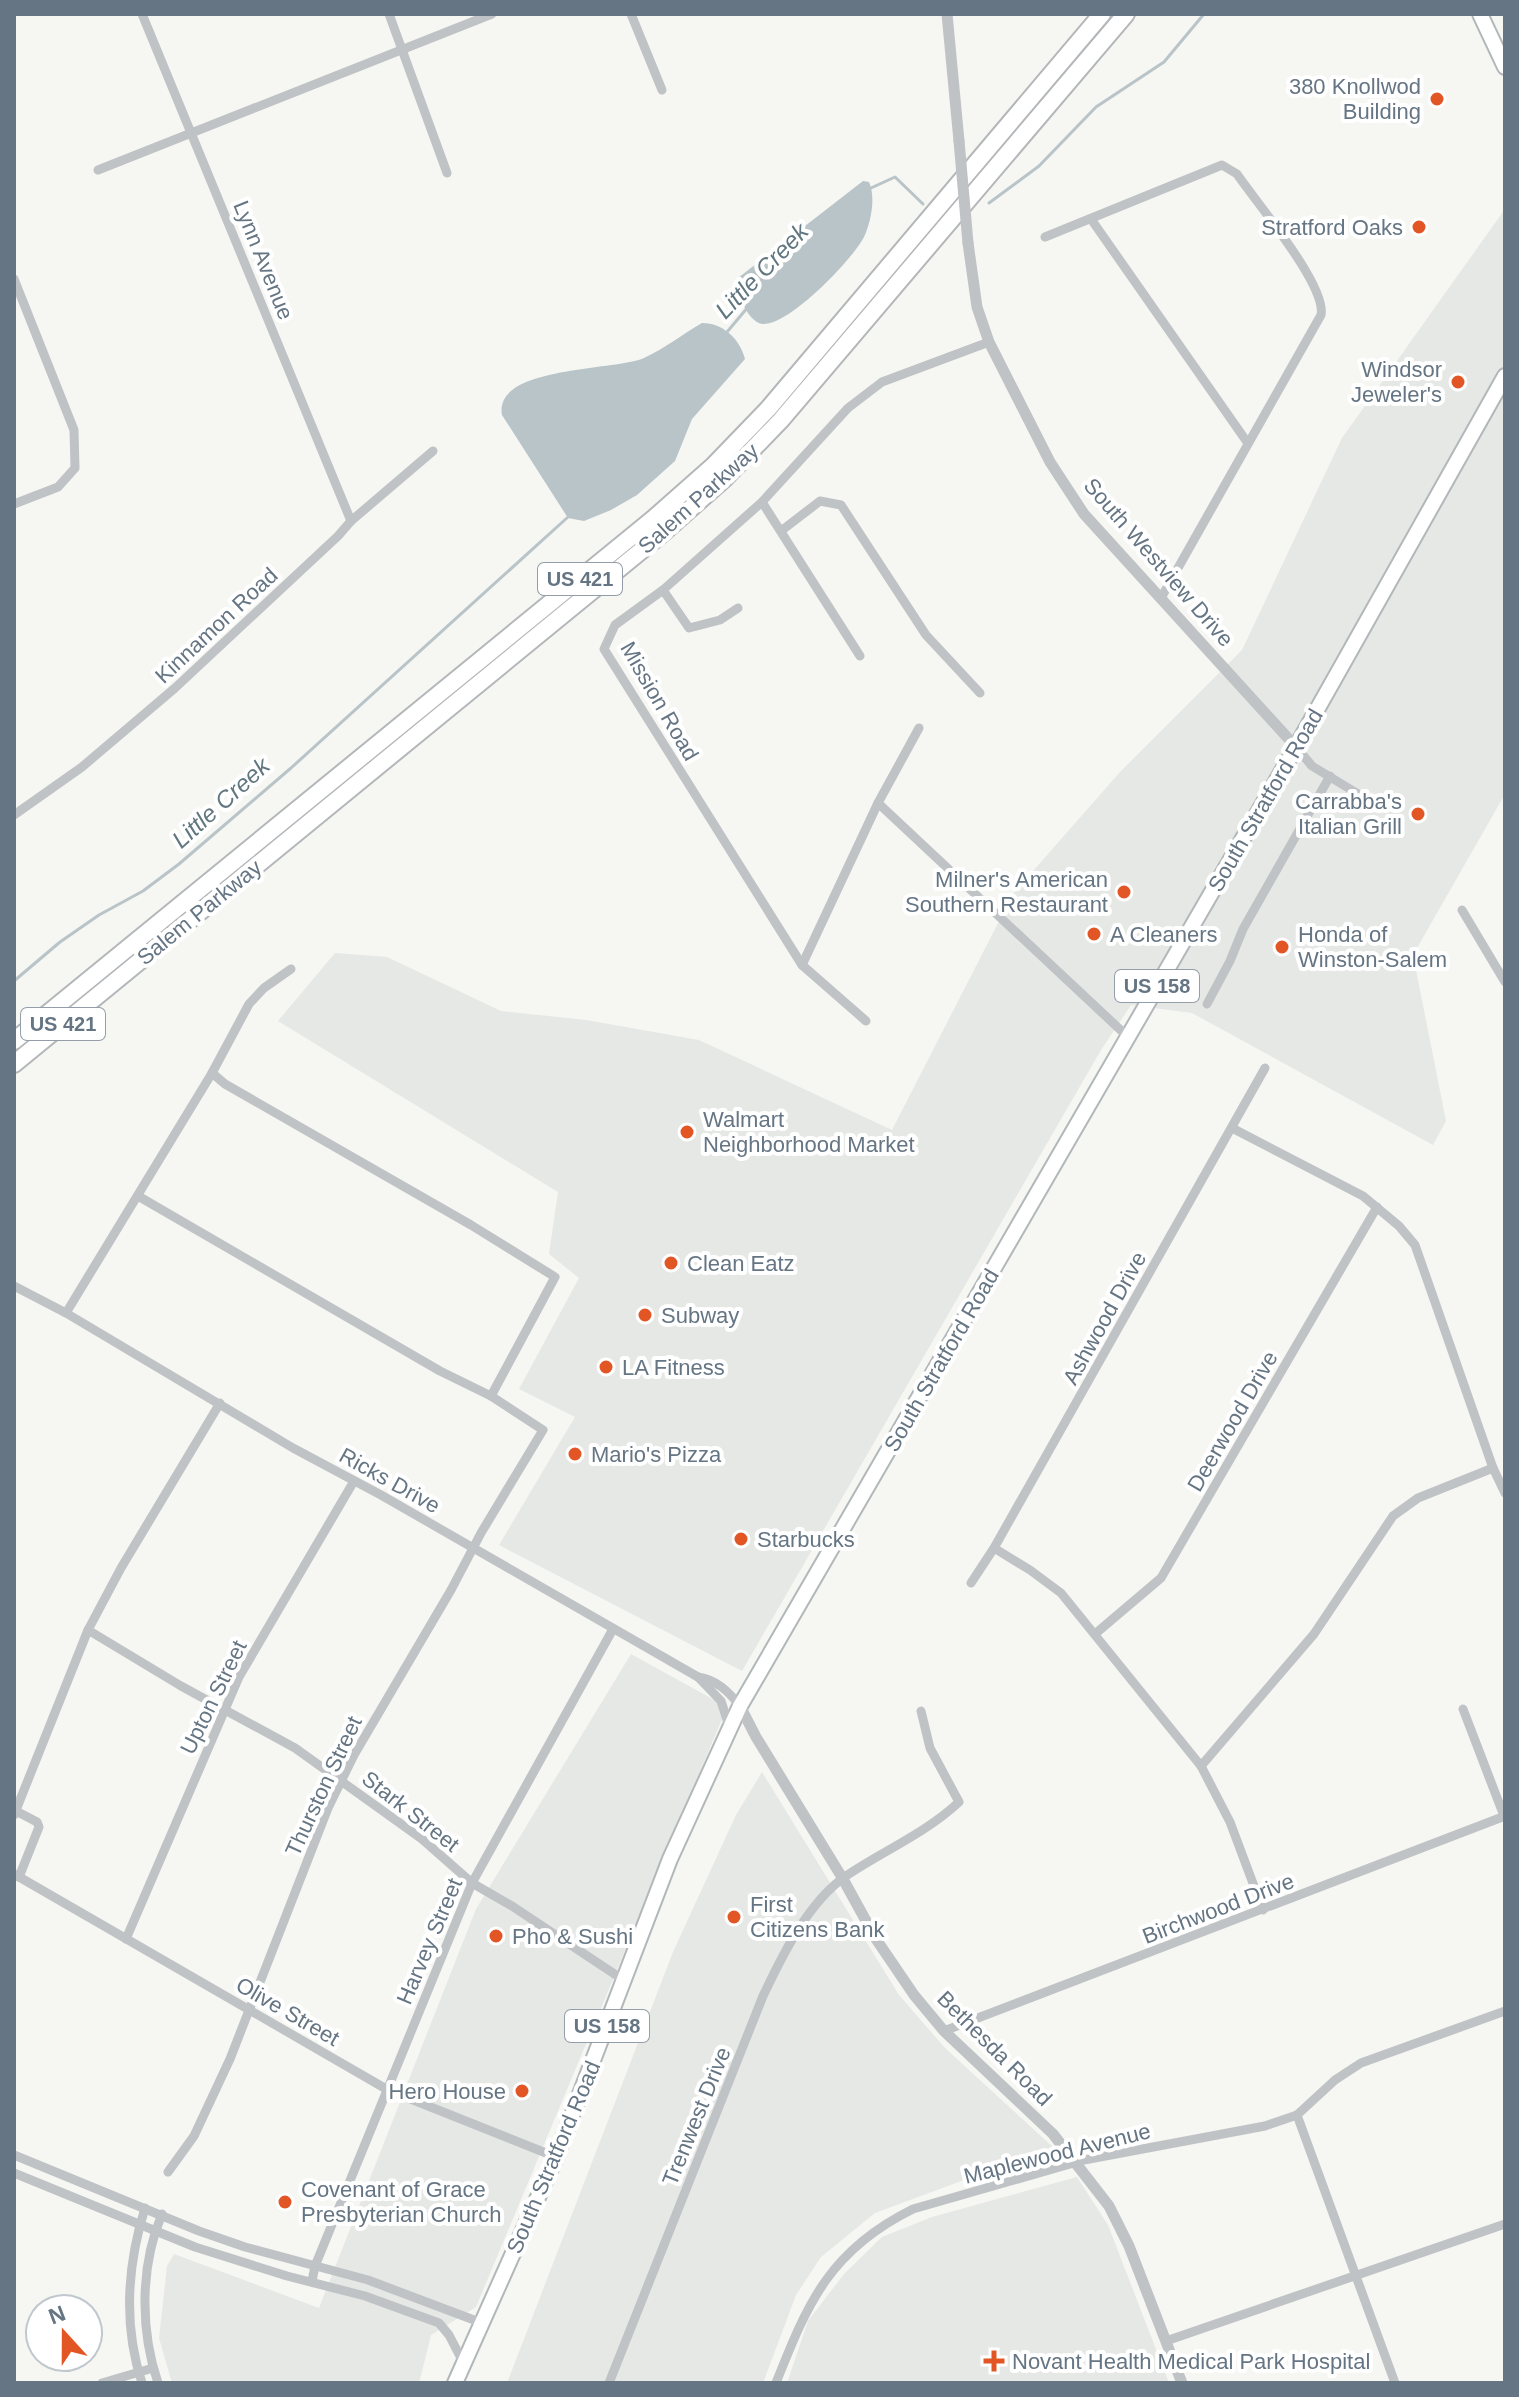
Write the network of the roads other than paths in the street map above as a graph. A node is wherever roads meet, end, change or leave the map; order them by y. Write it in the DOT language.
graph roads {
  1 [pos="142,14"];
  2 [pos="389,14"];
  3 [pos="492,14"];
  4 [pos="631,14"];
  5 [pos="947,14"];
  6 [pos="1126,14"];
  7 [pos="1138,14"];
  8 [pos="1480,14"];
  9 [pos="1095,18"];
  10 [pos="1110,34"];
  11 [pos="403,49"];
  12 [pos="1505,67"];
  13 [pos="662,90"];
  14 [pos="193,133"];
  15 [pos="98,170"];
  16 [pos="447,173"];
  17 [pos="1091,219"];
  18 [pos="1045,237"];
  19 [pos="15,285"];
  20 [pos="989,342"];
  21 [pos="1505,376"];
  22 [pos="1247,442"];
  23 [pos="433,451"];
  24 [pos="762,502"];
  25 [pos="14,504"];
  26 [pos="351,521"];
  27 [pos="781,531"];
  28 [pos="663,590"];
  29 [pos="1161,598"];
  30 [pos="738,608"];
  31 [pos="860,656"];
  32 [pos="980,693"];
  33 [pos="919,728"];
  34 [pos="1296,747"];
  35 [pos="1330,776"];
  36 [pos="878,803"];
  37 [pos="1373,803"];
  38 [pos="14,815"];
  39 [pos="1462,910"];
  40 [pos="802,965"];
  41 [pos="291,969"];
  42 [pos="1505,982"];
  43 [pos="1207,1004"];
  44 [pos="866,1021"];
  45 [pos="1128,1037"];
  46 [pos="14,1041"];
  47 [pos="14,1064"];
  48 [pos="1265,1068"];
  49 [pos="212,1073"];
  50 [pos="1232,1128"];
  51 [pos="138,1196"];
  52 [pos="1377,1207"];
  53 [pos="14,1286"];
  54 [pos="66,1313"];
  55 [pos="491,1396"];
  56 [pos="220,1403"];
  57 [pos="1493,1468"];
  58 [pos="354,1481"];
  59 [pos="1505,1493"];
  60 [pos="994,1548"];
  61 [pos="473,1549"];
  62 [pos="971,1583"];
  63 [pos="613,1629"];
  64 [pos="88,1630"];
  65 [pos="1095,1634"];
  66 [pos="698,1677"];
  67 [pos="740,1706"];
  68 [pos="1463,1709"];
  69 [pos="223,1710"];
  70 [pos="921,1711"];
  71 [pos="730,1729"];
  72 [pos="1201,1766"];
  73 [pos="343,1781"];
  74 [pos="15,1813"];
  75 [pos="1504,1816"];
  76 [pos="16,1875"];
  77 [pos="843,1879"];
  78 [pos="472,1883"];
  79 [pos="1263,1910"];
  80 [pos="126,1939"];
  81 [pos="625,1981"];
  82 [pos="249,2010"];
  83 [pos="1505,2011"];
  84 [pos="944,2031"];
  85 [pos="388,2090"];
  86 [pos="1297,2115"];
  87 [pos="14,2155"];
  88 [pos="556,2157"];
  89 [pos="1078,2162"];
  90 [pos="168,2172"];
  91 [pos="14,2173"];
  92 [pos="96,2189"];
  93 [pos="90,2204"];
  94 [pos="145,2208"];
  95 [pos="162,2214"];
  96 [pos="140,2223"];
  97 [pos="1505,2224"];
  98 [pos="156,2229"];
  99 [pos="315,2266"];
  100 [pos="1356,2276"];
  101 [pos="312,2281"];
  102 [pos="129,2298"];
  103 [pos="145,2301"];
  104 [pos="482,2323"];
  105 [pos="1166,2341"];
  106 [pos="463,2362"];
  107 [pos="153,2368"];
  108 [pos="140,2378"];
  109 [pos="102,2383"];
  110 [pos="158,2383"];
  111 [pos="455,2383"];
  112 [pos="609,2383"];
  113 [pos="776,2383"];
  114 [pos="1182,2383"];
  115 [pos="1395,2383"];
  1 -- 14 [label="street, Lynn Avenue"];
  2 -- 11 [label="street"];
  3 -- 11 [label="street"];
  4 -- 13 [label="street"];
  5 -- 20 [label="street, South Westview Drive, bridge"];
  6 -- 10 [label="highway, Salem Parkway / US 421"];
  7 -- 10 [label="highway"];
  8 -- 12 [label="main road"];
  9 -- 46 [label="highway, Salem Parkway / US 421"];
  10 -- 47 [label="highway, Salem Parkway / US 421"];
  11 -- 14 [label="street"];
  11 -- 16 [label="street"];
  14 -- 15 [label="street"];
  14 -- 26 [label="street, Lynn Avenue"];
  17 -- 18 [label="street"];
  17 -- 22 [label="street"];
  17 -- 22 [label="street"];
  19 -- 25 [label="street"];
  20 -- 24 [label="street, Mission Road"];
  20 -- 29 [label="street, South Westview Drive"];
  21 -- 34 [label="main road, South Stratford Road / US 158"];
  22 -- 29 [label="street"];
  23 -- 26 [label="street, Kinnamon Road"];
  24 -- 27 [label="street"];
  24 -- 28 [label="street, Mission Road"];
  26 -- 38 [label="street, Kinnamon Road"];
  27 -- 31 [label="street"];
  27 -- 32 [label="street"];
  28 -- 30 [label="street"];
  28 -- 40 [label="street, Mission Road"];
  29 -- 34 [label="street, South Westview Drive"];
  33 -- 36 [label="street"];
  34 -- 35 [label="street"];
  34 -- 45 [label="main road, South Stratford Road / US 158"];
  35 -- 37 [label="street"];
  35 -- 43 [label="street"];
  36 -- 40 [label="street"];
  36 -- 45 [label="street"];
  39 -- 42 [label="street"];
  40 -- 44 [label="street"];
  41 -- 49 [label="street"];
  45 -- 67 [label="main road, South Stratford Road / US 158"];
  48 -- 50 [label="street, Ashwood Drive"];
  49 -- 51 [label="street"];
  49 -- 55 [label="street"];
  50 -- 52 [label="street"];
  50 -- 60 [label="street, Ashwood Drive"];
  51 -- 54 [label="street"];
  51 -- 55 [label="street"];
  52 -- 57 [label="street"];
  52 -- 65 [label="street, Deerwood Drive"];
  53 -- 54 [label="street, Ricks Drive"];
  54 -- 56 [label="street, Ricks Drive"];
  55 -- 61 [label="street, Thurston Street"];
  56 -- 58 [label="street, Ricks Drive"];
  56 -- 64 [label="street"];
  57 -- 59 [label="street"];
  57 -- 72 [label="street"];
  58 -- 61 [label="street, Ricks Drive"];
  58 -- 69 [label="street, Upton Street"];
  60 -- 62 [label="street, Ashwood Drive"];
  60 -- 65 [label="street"];
  61 -- 63 [label="street, Ricks Drive"];
  61 -- 73 [label="street, Thurston Street"];
  63 -- 66 [label="street, Ricks Drive"];
  63 -- 78 [label="street, Harvey Street"];
  64 -- 69 [label="street, Stark Street"];
  64 -- 74 [label="street"];
  65 -- 72 [label="street"];
  66 -- 67 [label="street, Ricks Drive"];
  66 -- 71 [label="street, Ricks Drive"];
  67 -- 71 [label="main road, South Stratford Road / US 158"];
  67 -- 77 [label="street, Bethesda Road"];
  68 -- 75 [label="street"];
  69 -- 73 [label="street, Stark Street"];
  69 -- 80 [label="street, Upton Street"];
  70 -- 77 [label="street, Trenwest Drive"];
  71 -- 81 [label="main road, South Stratford Road / US 158"];
  72 -- 79 [label="street"];
  73 -- 78 [label="street, Stark Street"];
  73 -- 82 [label="street, Thurston Street"];
  74 -- 76 [label="street"];
  75 -- 79 [label="street, Birchwood Drive"];
  76 -- 80 [label="street, Olive Street"];
  77 -- 84 [label="street, Bethesda Road"];
  77 -- 112 [label="street, Trenwest Drive"];
  78 -- 81 [label="street, Stark Street"];
  78 -- 85 [label="street, Harvey Street"];
  79 -- 84 [label="street, Birchwood Drive"];
  80 -- 82 [label="street, Olive Street"];
  81 -- 88 [label="main road, South Stratford Road / US 158"];
  82 -- 85 [label="street, Olive Street"];
  82 -- 90 [label="street, Thurston Street"];
  83 -- 86 [label="street, Maplewood Avenue"];
  84 -- 89 [label="street, Bethesda Road"];
  85 -- 88 [label="street, Olive Street"];
  85 -- 99 [label="street, Harvey Street"];
  86 -- 89 [label="street, Maplewood Avenue"];
  86 -- 100 [label="street"];
  87 -- 92 [label="street"];
  88 -- 104 [label="main road, South Stratford Road / US 158"];
  89 -- 105 [label="street, Bethesda Road"];
  89 -- 113 [label="street, Maplewood Avenue"];
  91 -- 93 [label="street"];
  92 -- 93 [label="street"];
  92 -- 94 [label="street"];
  93 -- 96 [label="street"];
  94 -- 95 [label="street"];
  94 -- 96 [label="street"];
  95 -- 98 [label="street"];
  95 -- 99 [label="street"];
  96 -- 98 [label="street"];
  96 -- 102 [label="street"];
  97 -- 100 [label="street"];
  98 -- 101 [label="street"];
  98 -- 103 [label="street"];
  99 -- 101 [label="street, Harvey Street"];
  99 -- 104 [label="street"];
  100 -- 105 [label="street"];
  100 -- 115 [label="street"];
  101 -- 106 [label="street"];
  102 -- 103 [label="street"];
  102 -- 108 [label="street"];
  103 -- 107 [label="street"];
  104 -- 106 [label="main road, South Stratford Road / US 158"];
  105 -- 114 [label="street, Bethesda Road"];
  106 -- 111 [label="main road, South Stratford Road / US 158"];
  107 -- 108 [label="street"];
  107 -- 110 [label="street"];
  108 -- 109 [label="street"];
}
